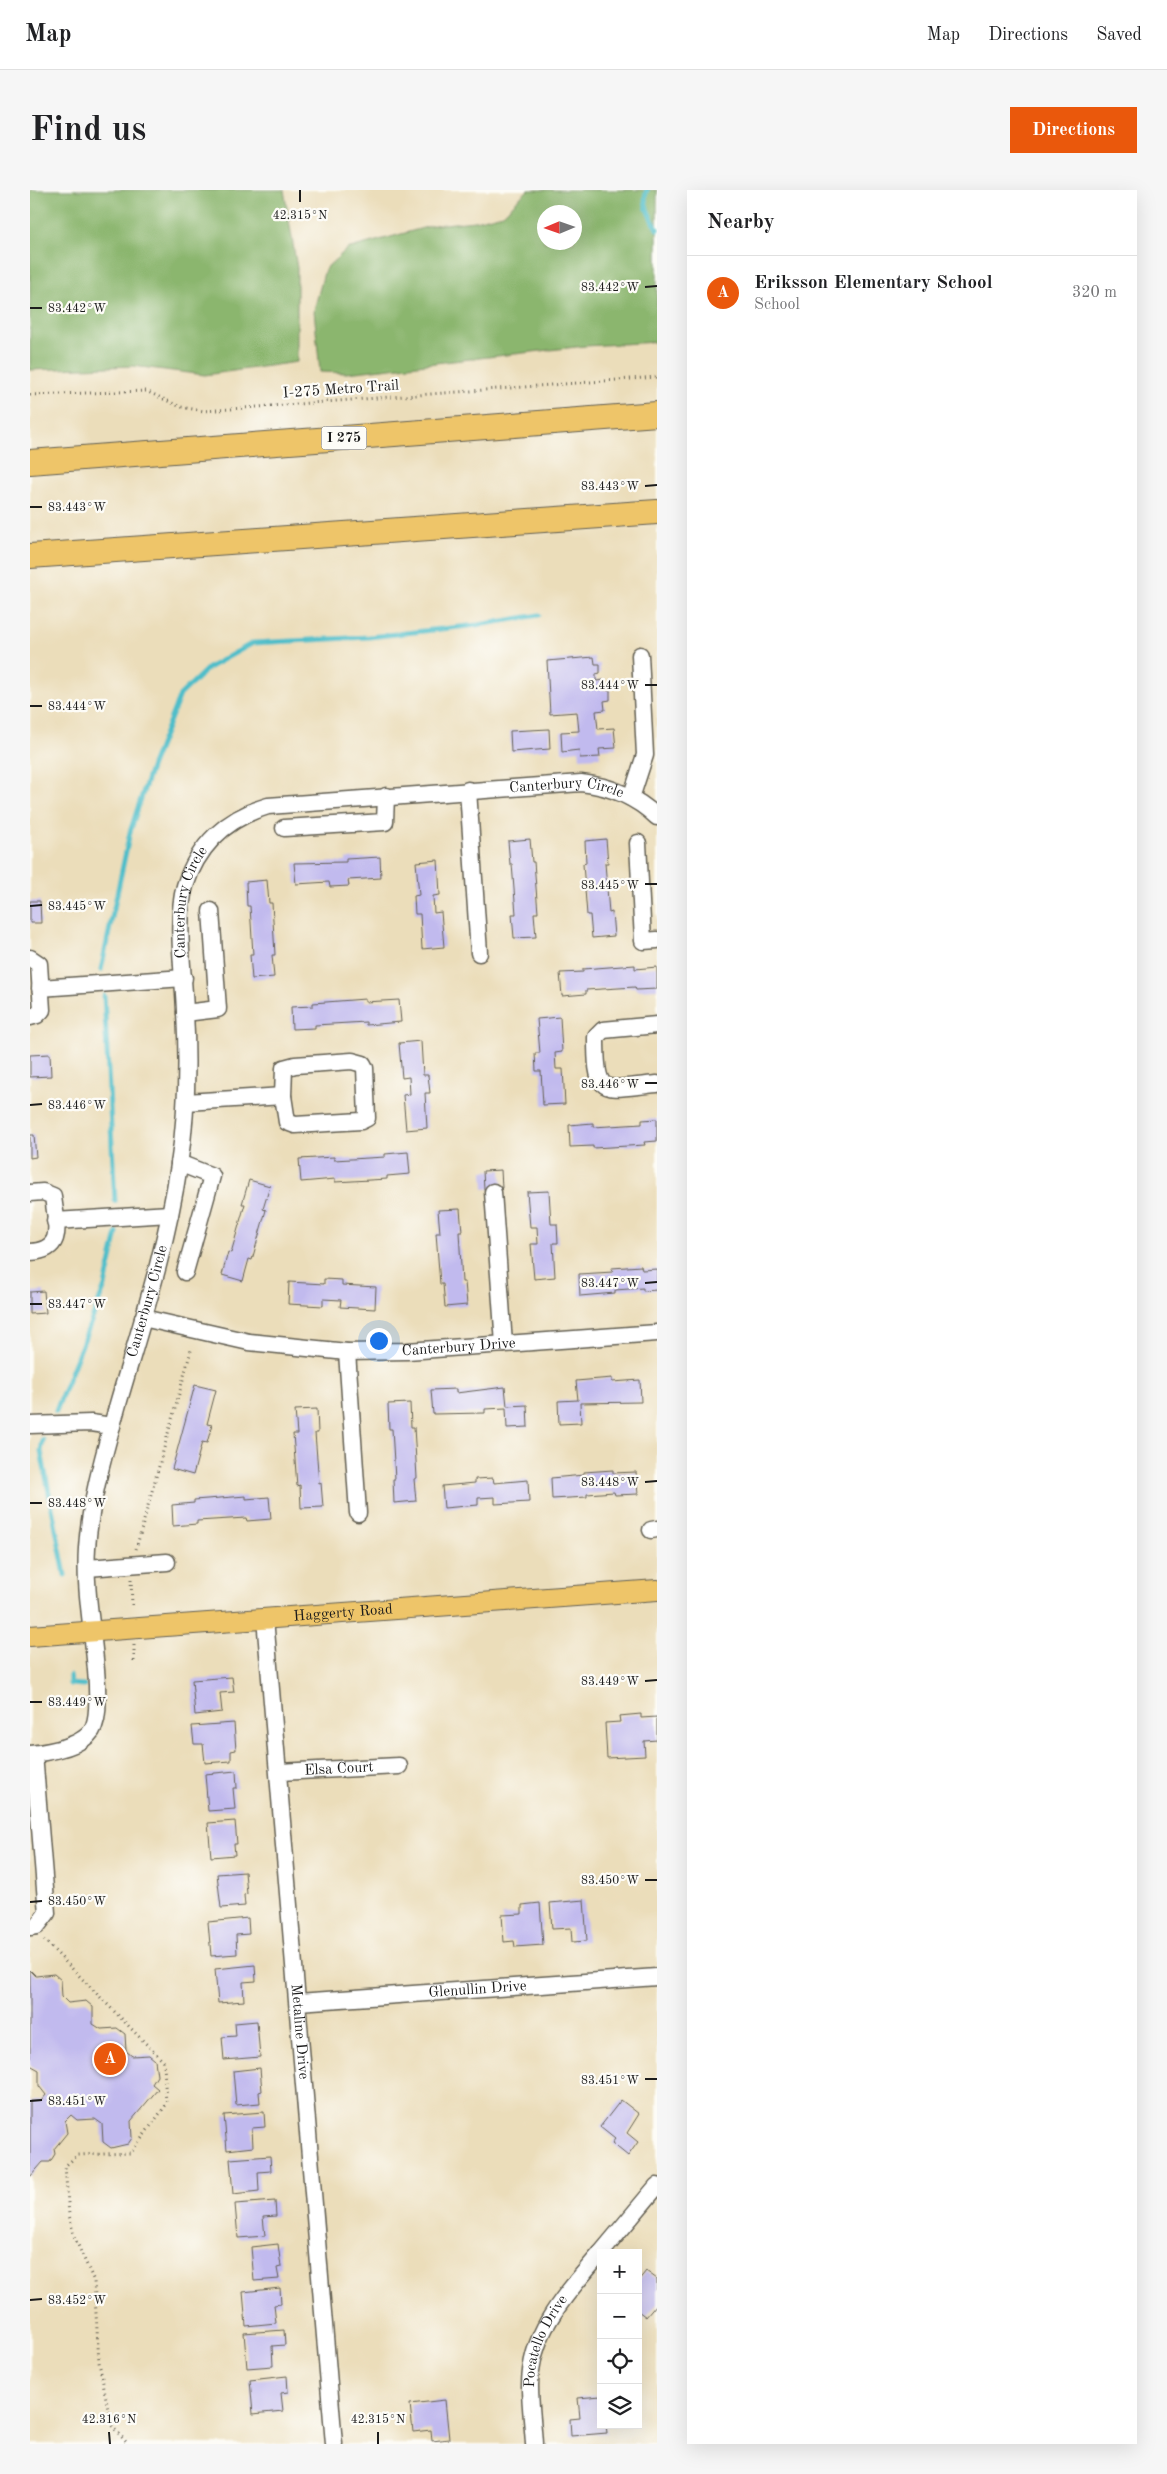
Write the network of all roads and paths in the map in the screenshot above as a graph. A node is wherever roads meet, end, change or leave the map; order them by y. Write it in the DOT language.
graph roads {
  1 [pos="657,377"];
  2 [pos="30,395"];
  3 [pos="657,414"];
  4 [pos="30,462"];
  5 [pos="657,512"];
  6 [pos="30,556"];
  7 [pos="640,656"];
  8 [pos="468,790"];
  9 [pos="386,796"];
  10 [pos="631,798"];
  11 [pos="657,817"];
  12 [pos="284,828"];
  13 [pos="638,843"];
  14 [pos="211,911"];
  15 [pos="657,940"];
  16 [pos="479,953"];
  17 [pos="30,958"];
  18 [pos="184,978"];
  19 [pos="40,988"];
  20 [pos="186,1012"];
  21 [pos="30,1017"];
  22 [pos="657,1025"];
  23 [pos="657,1084"];
  24 [pos="283,1096"];
  25 [pos="186,1102"];
  26 [pos="179,1163"];
  27 [pos="30,1192"];
  28 [pos="493,1192"];
  29 [pos="170,1214"];
  30 [pos="55,1221"];
  31 [pos="30,1252"];
  32 [pos="185,1272"];
  33 [pos="143,1318"];
  34 [pos="657,1333"];
  35 [pos="504,1344"];
  36 [pos="192,1347"];
  37 [pos="347,1352"];
  38 [pos="30,1425"];
  39 [pos="112,1426"];
  40 [pos="358,1513"];
  41 [pos="134,1557"];
  42 [pos="167,1562"];
  43 [pos="87,1568"];
  44 [pos="130,1573"];
  45 [pos="657,1590"];
  46 [pos="132,1605"];
  47 [pos="265,1618"];
  48 [pos="93,1632"];
  49 [pos="30,1636"];
  50 [pos="134,1644"];
  51 [pos="134,1662"];
  52 [pos="32,1754"];
  53 [pos="399,1766"];
  54 [pos="279,1772"];
  55 [pos="33,1926"];
  56 [pos="657,1977"];
  57 [pos="298,2002"];
  58 [pos="657,2186"];
  59 [pos="604,2249"];
  60 [pos="597,2258"];
  61 [pos="128,2444"];
  62 [pos="334,2444"];
  63 [pos="534,2444"];
  1 -- 2 [label="path, I-275 Metro Trail"];
  3 -- 4 [label="highway, I 275"];
  5 -- 6 [label="highway"];
  7 -- 10 [label="street"];
  8 -- 9 [label="street, Canterbury Circle"];
  8 -- 10 [label="street, Canterbury Circle"];
  8 -- 16 [label="street"];
  9 -- 12 [label="street"];
  9 -- 18 [label="street, Canterbury Circle"];
  10 -- 11 [label="street, Canterbury Circle"];
  13 -- 15 [label="street"];
  14 -- 20 [label="street"];
  17 -- 19 [label="street"];
  18 -- 19 [label="street"];
  18 -- 20 [label="street, Canterbury Circle"];
  19 -- 21 [label="street"];
  20 -- 25 [label="street, Canterbury Circle"];
  22 -- 23 [label="street"];
  24 -- 24 [label="street"];
  24 -- 25 [label="street"];
  25 -- 26 [label="street, Canterbury Circle"];
  26 -- 29 [label="street, Canterbury Circle"];
  26 -- 32 [label="street"];
  27 -- 30 [label="street"];
  28 -- 35 [label="street"];
  29 -- 30 [label="street"];
  29 -- 33 [label="street, Canterbury Circle"];
  30 -- 31 [label="street"];
  33 -- 37 [label="street, Canterbury Drive"];
  33 -- 39 [label="street, Canterbury Circle"];
  34 -- 35 [label="street, Canterbury Drive"];
  35 -- 37 [label="street, Canterbury Drive"];
  36 -- 41 [label="path"];
  37 -- 40 [label="street"];
  38 -- 39 [label="street"];
  39 -- 43 [label="street, Canterbury Circle"];
  42 -- 43 [label="street"];
  43 -- 48 [label="street, Canterbury Circle"];
  44 -- 46 [label="path"];
  45 -- 47 [label="main road, Haggerty Road"];
  47 -- 48 [label="main road, Haggerty Road"];
  47 -- 54 [label="street, Metaline Drive"];
  48 -- 49 [label="main road, Haggerty Road"];
  48 -- 52 [label="street, Canterbury Circle"];
  50 -- 51 [label="path"];
  52 -- 55 [label="street"];
  53 -- 54 [label="street, Elsa Court"];
  54 -- 57 [label="street, Metaline Drive"];
  55 -- 61 [label="path"];
  56 -- 57 [label="street, Glenullin Drive"];
  57 -- 62 [label="street, Metaline Drive"];
  58 -- 59 [label="street, Pocatello Drive"];
  60 -- 63 [label="street, Pocatello Drive"];
}
